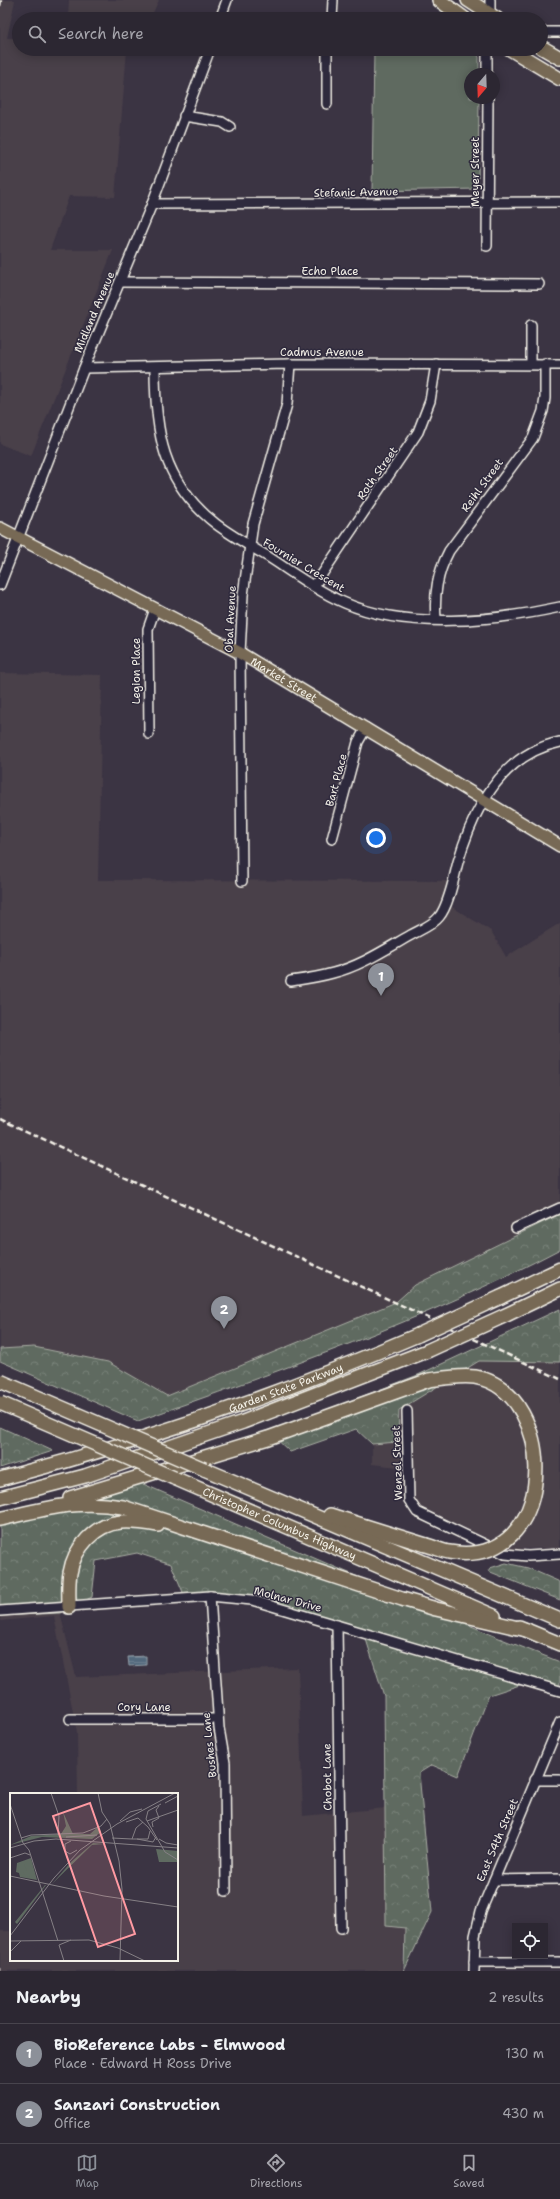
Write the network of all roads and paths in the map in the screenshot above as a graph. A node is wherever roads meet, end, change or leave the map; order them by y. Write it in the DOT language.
graph roads {
  1 [pos="226,0"];
  2 [pos="333,0"];
  3 [pos="438,0"];
  4 [pos="468,0"];
  5 [pos="490,0"];
  6 [pos="222,12"];
  7 [pos="332,12"];
  8 [pos="456,12"];
  9 [pos="486,12"];
  10 [pos="493,12"];
  11 [pos="548,32"];
  12 [pos="560,32"];
  13 [pos="548,51"];
  14 [pos="207,56"];
  15 [pos="327,56"];
  16 [pos="487,56"];
  17 [pos="522,56"];
  18 [pos="560,58"];
  19 [pos="488,68"];
  20 [pos="560,79"];
  21 [pos="327,104"];
  22 [pos="488,104"];
  23 [pos="184,116"];
  24 [pos="230,127"];
  25 [pos="560,202"];
  26 [pos="487,203"];
  27 [pos="152,204"];
  28 [pos="487,246"];
  29 [pos="120,282"];
  30 [pos="539,284"];
  31 [pos="531,325"];
  32 [pos="290,364"];
  33 [pos="436,364"];
  34 [pos="531,364"];
  35 [pos="545,364"];
  36 [pos="560,365"];
  37 [pos="84,368"];
  38 [pos="155,368"];
  39 [pos="0,528"];
  40 [pos="19,538"];
  41 [pos="249,545"];
  42 [pos="0,585"];
  43 [pos="314,586"];
  44 [pos="560,606"];
  45 [pos="156,609"];
  46 [pos="436,619"];
  47 [pos="240,653"];
  48 [pos="366,728"];
  49 [pos="148,734"];
  50 [pos="560,742"];
  51 [pos="484,800"];
  52 [pos="332,839"];
  53 [pos="560,846"];
  54 [pos="242,880"];
  55 [pos="291,982"];
  56 [pos="560,1208"];
  57 [pos="516,1228"];
  58 [pos="560,1269"];
  59 [pos="560,1289"];
  60 [pos="0,1381"];
  61 [pos="0,1403"];
  62 [pos="407,1411"];
  63 [pos="537,1415"];
  64 [pos="0,1479"];
  65 [pos="0,1498"];
  66 [pos="273,1498"];
  67 [pos="544,1505"];
  68 [pos="0,1519"];
  69 [pos="560,1554"];
  70 [pos="330,1576"];
  71 [pos="210,1596"];
  72 [pos="69,1606"];
  73 [pos="0,1610"];
  74 [pos="560,1620"];
  75 [pos="337,1625"];
  76 [pos="527,1630"];
  77 [pos="560,1644"];
  78 [pos="560,1691"];
  79 [pos="70,1719"];
  80 [pos="218,1719"];
  81 [pos="560,1722"];
  82 [pos="535,1780"];
  83 [pos="560,1780"];
  84 [pos="560,1879"];
  85 [pos="494,1880"];
  86 [pos="226,1891"];
  87 [pos="341,1928"];
  88 [pos="560,1962"];
  89 [pos="474,1967"];
  1 -- 6 [label="street"];
  2 -- 7 [label="street"];
  3 -- 8 [label="highway"];
  4 -- 9 [label="highway"];
  5 -- 10 [label="street"];
  11 -- 12 [label="street"];
  13 -- 18 [label="highway"];
  14 -- 23 [label="street, Midland Avenue"];
  15 -- 21 [label="street"];
  16 -- 19 [label="street"];
  17 -- 20 [label="highway"];
  22 -- 26 [label="street, Meyer Street"];
  23 -- 24 [label="street"];
  23 -- 27 [label="street, Midland Avenue"];
  25 -- 26 [label="street, Stefanic Avenue"];
  26 -- 27 [label="street, Stefanic Avenue"];
  26 -- 28 [label="street, Meyer Street"];
  27 -- 29 [label="street, Midland Avenue"];
  29 -- 30 [label="street, Echo Place"];
  29 -- 37 [label="street, Midland Avenue"];
  31 -- 34 [label="street"];
  32 -- 33 [label="street, Cadmus Avenue"];
  32 -- 38 [label="street, Cadmus Avenue"];
  32 -- 41 [label="street, Obal Avenue"];
  33 -- 34 [label="street, Cadmus Avenue"];
  33 -- 43 [label="street, Roth Street"];
  34 -- 35 [label="street, Cadmus Avenue"];
  35 -- 36 [label="street, Cadmus Avenue"];
  35 -- 46 [label="street, Reihl Street"];
  37 -- 38 [label="street, Cadmus Avenue"];
  37 -- 40 [label="street, Midland Avenue"];
  38 -- 41 [label="street, Fournier Crescent"];
  39 -- 40 [label="main road, Market Street"];
  40 -- 42 [label="street, Midland Avenue"];
  40 -- 45 [label="main road, Market Street"];
  41 -- 43 [label="street, Fournier Crescent"];
  41 -- 47 [label="street, Obal Avenue"];
  43 -- 46 [label="street, Fournier Crescent"];
  44 -- 46 [label="street, Fournier Crescent"];
  45 -- 47 [label="main road, Market Street"];
  45 -- 49 [label="street, Legion Place"];
  47 -- 48 [label="main road, Market Street"];
  47 -- 54 [label="street, Obal Avenue"];
  48 -- 51 [label="main road, Market Street"];
  48 -- 52 [label="street, Bart Place"];
  50 -- 51 [label="street"];
  51 -- 53 [label="main road, Market Street"];
  51 -- 55 [label="street"];
  56 -- 57 [label="street"];
  58 -- 64 [label="highway, Garden State Parkway, bridge"];
  59 -- 65 [label="highway, Garden State Parkway, bridge"];
  60 -- 66 [label="highway, Christopher Columbus Highway, bridge"];
  61 -- 76 [label="highway, Christopher Columbus Highway, bridge"];
  62 -- 69 [label="street, Wenzel Street"];
  63 -- 68 [label="highway, bridge"];
  66 -- 67 [label="highway, bridge"];
  66 -- 74 [label="highway, Christopher Columbus Highway"];
  68 -- 70 [label="highway"];
  70 -- 72 [label="highway"];
  70 -- 76 [label="highway"];
  71 -- 72 [label="street, Molnar Drive"];
  71 -- 75 [label="street, Molnar Drive"];
  71 -- 80 [label="street, Bushes Lane"];
  72 -- 73 [label="street, Molnar Drive"];
  75 -- 78 [label="street, Molnar Drive"];
  75 -- 87 [label="street, Chobot Lane"];
  76 -- 77 [label="highway, Christopher Columbus Highway"];
  79 -- 80 [label="street, Cory Lane"];
  80 -- 86 [label="street, Bushes Lane"];
  81 -- 82 [label="street, East 54th Street"];
  82 -- 83 [label="street"];
  82 -- 85 [label="street, East 54th Street"];
  84 -- 85 [label="street"];
  85 -- 89 [label="street, East 54th Street"];
  88 -- 89 [label="street"];
}
